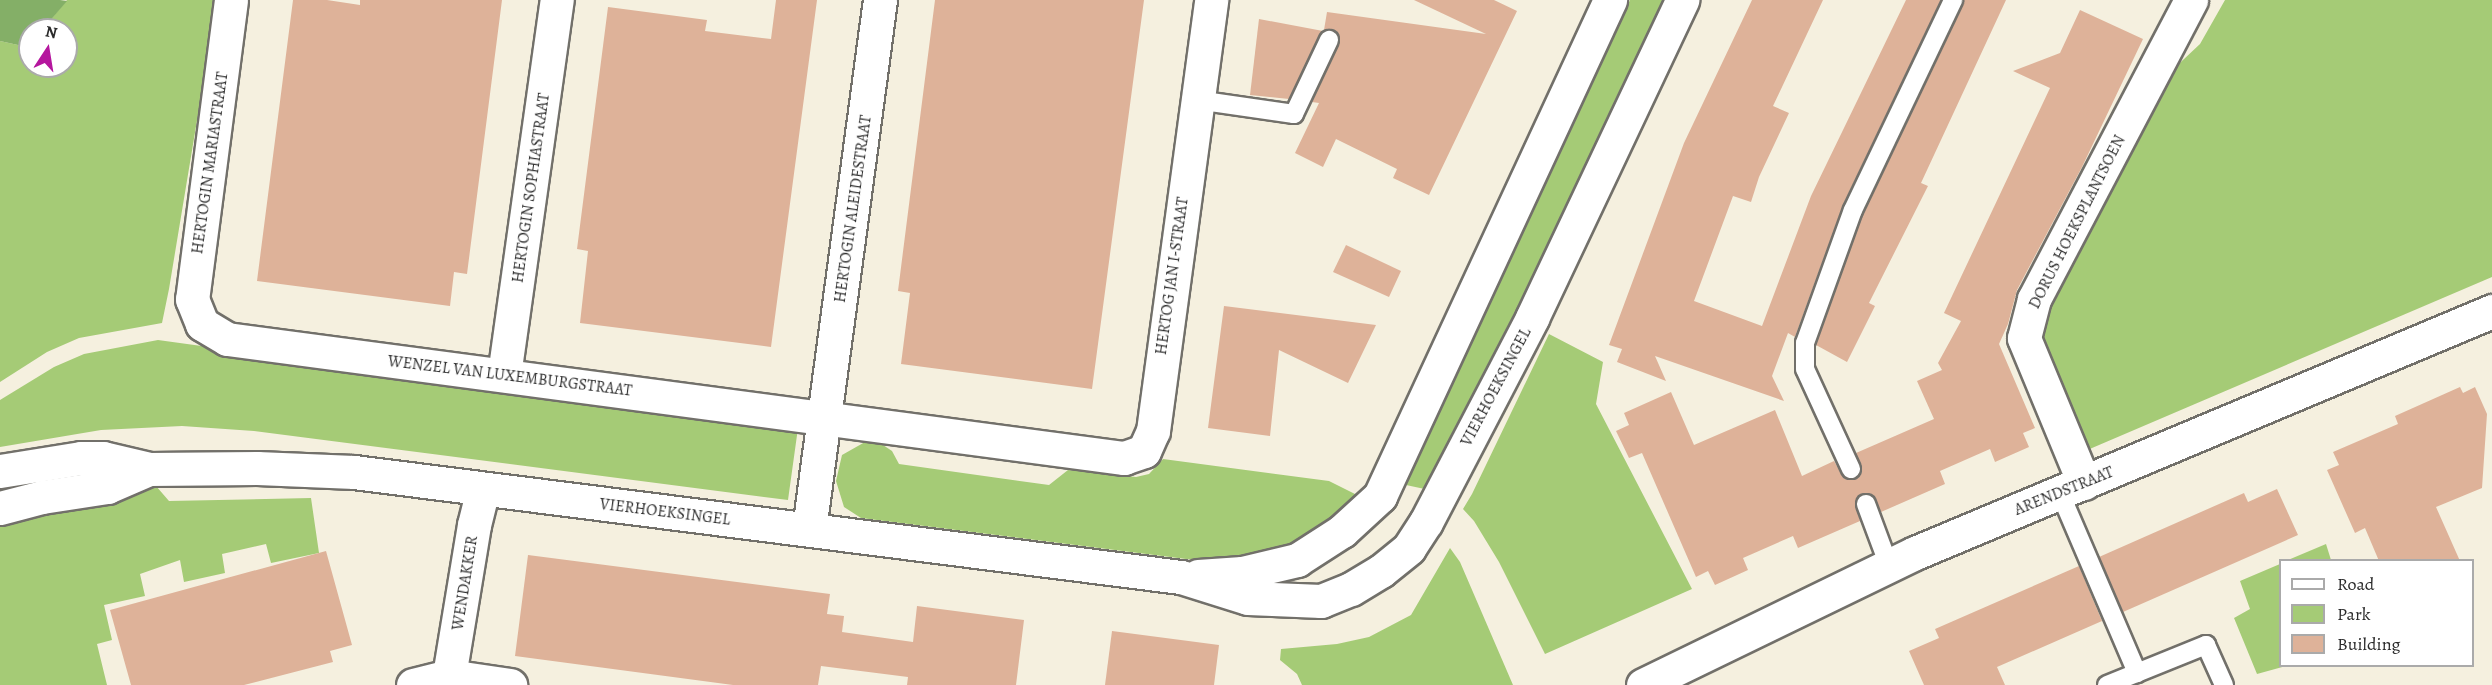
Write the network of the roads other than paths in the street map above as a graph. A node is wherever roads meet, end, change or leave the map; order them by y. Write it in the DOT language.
graph roads {
  1 [pos="231,0"];
  2 [pos="557,0"];
  3 [pos="880,0"];
  4 [pos="1211,0"];
  5 [pos="1610,0"];
  6 [pos="1682,0"];
  7 [pos="1953,0"];
  8 [pos="2191,0"];
  9 [pos="1329,40"];
  10 [pos="1197,100"];
  11 [pos="2492,311"];
  12 [pos="202,324"];
  13 [pos="504,375"];
  14 [pos="823,417"];
  15 [pos="1144,451"];
  16 [pos="148,469"];
  17 [pos="1851,469"];
  18 [pos="0,471"];
  19 [pos="2072,488"];
  20 [pos="483,490"];
  21 [pos="1866,504"];
  22 [pos="0,508"];
  23 [pos="809,530"];
  24 [pos="1889,566"];
  25 [pos="1181,577"];
  26 [pos="2137,673"];
  27 [pos="450,676"];
  28 [pos="413,685"];
  29 [pos="510,685"];
  30 [pos="1643,685"];
  31 [pos="2107,685"];
  32 [pos="2224,685"];
  1 -- 12 [label="street, HERTOGIN MARIASTRAAT"];
  2 -- 13 [label="street, HERTOGIN SOPHIASTRAAT"];
  3 -- 14 [label="street, HERTOGIN ALEIDESTRAAT"];
  4 -- 10 [label="street, HERTOG JAN I-STRAAT"];
  5 -- 25 [label="street, VIERHOEKSINGEL"];
  6 -- 25 [label="street, VIERHOEKSINGEL"];
  7 -- 17 [label="lane"];
  8 -- 19 [label="street, DORUS HOEKSPLANTSOEN"];
  9 -- 10 [label="lane"];
  10 -- 15 [label="street, HERTOG JAN I-STRAAT"];
  11 -- 19 [label="street, ARENDSTRAAT"];
  12 -- 13 [label="street, WENZEL VAN LUXEMBURGSTRAAT"];
  13 -- 14 [label="street, WENZEL VAN LUXEMBURGSTRAAT"];
  14 -- 15 [label="street, WENZEL VAN LUXEMBURGSTRAAT"];
  14 -- 23 [label="street"];
  16 -- 18 [label="street, VIERHOEKSINGEL"];
  16 -- 20 [label="street, VIERHOEKSINGEL"];
  16 -- 22 [label="street, VIERHOEKSINGEL"];
  19 -- 24 [label="street, ARENDSTRAAT"];
  19 -- 26 [label="lane"];
  20 -- 23 [label="street, VIERHOEKSINGEL"];
  20 -- 27 [label="street, WENDAKKER"];
  21 -- 24 [label="lane"];
  23 -- 25 [label="street, VIERHOEKSINGEL"];
  24 -- 30 [label="street, ARENDSTRAAT"];
  26 -- 31 [label="lane"];
  26 -- 32 [label="lane"];
  27 -- 28 [label="street"];
  27 -- 29 [label="street"];
}
